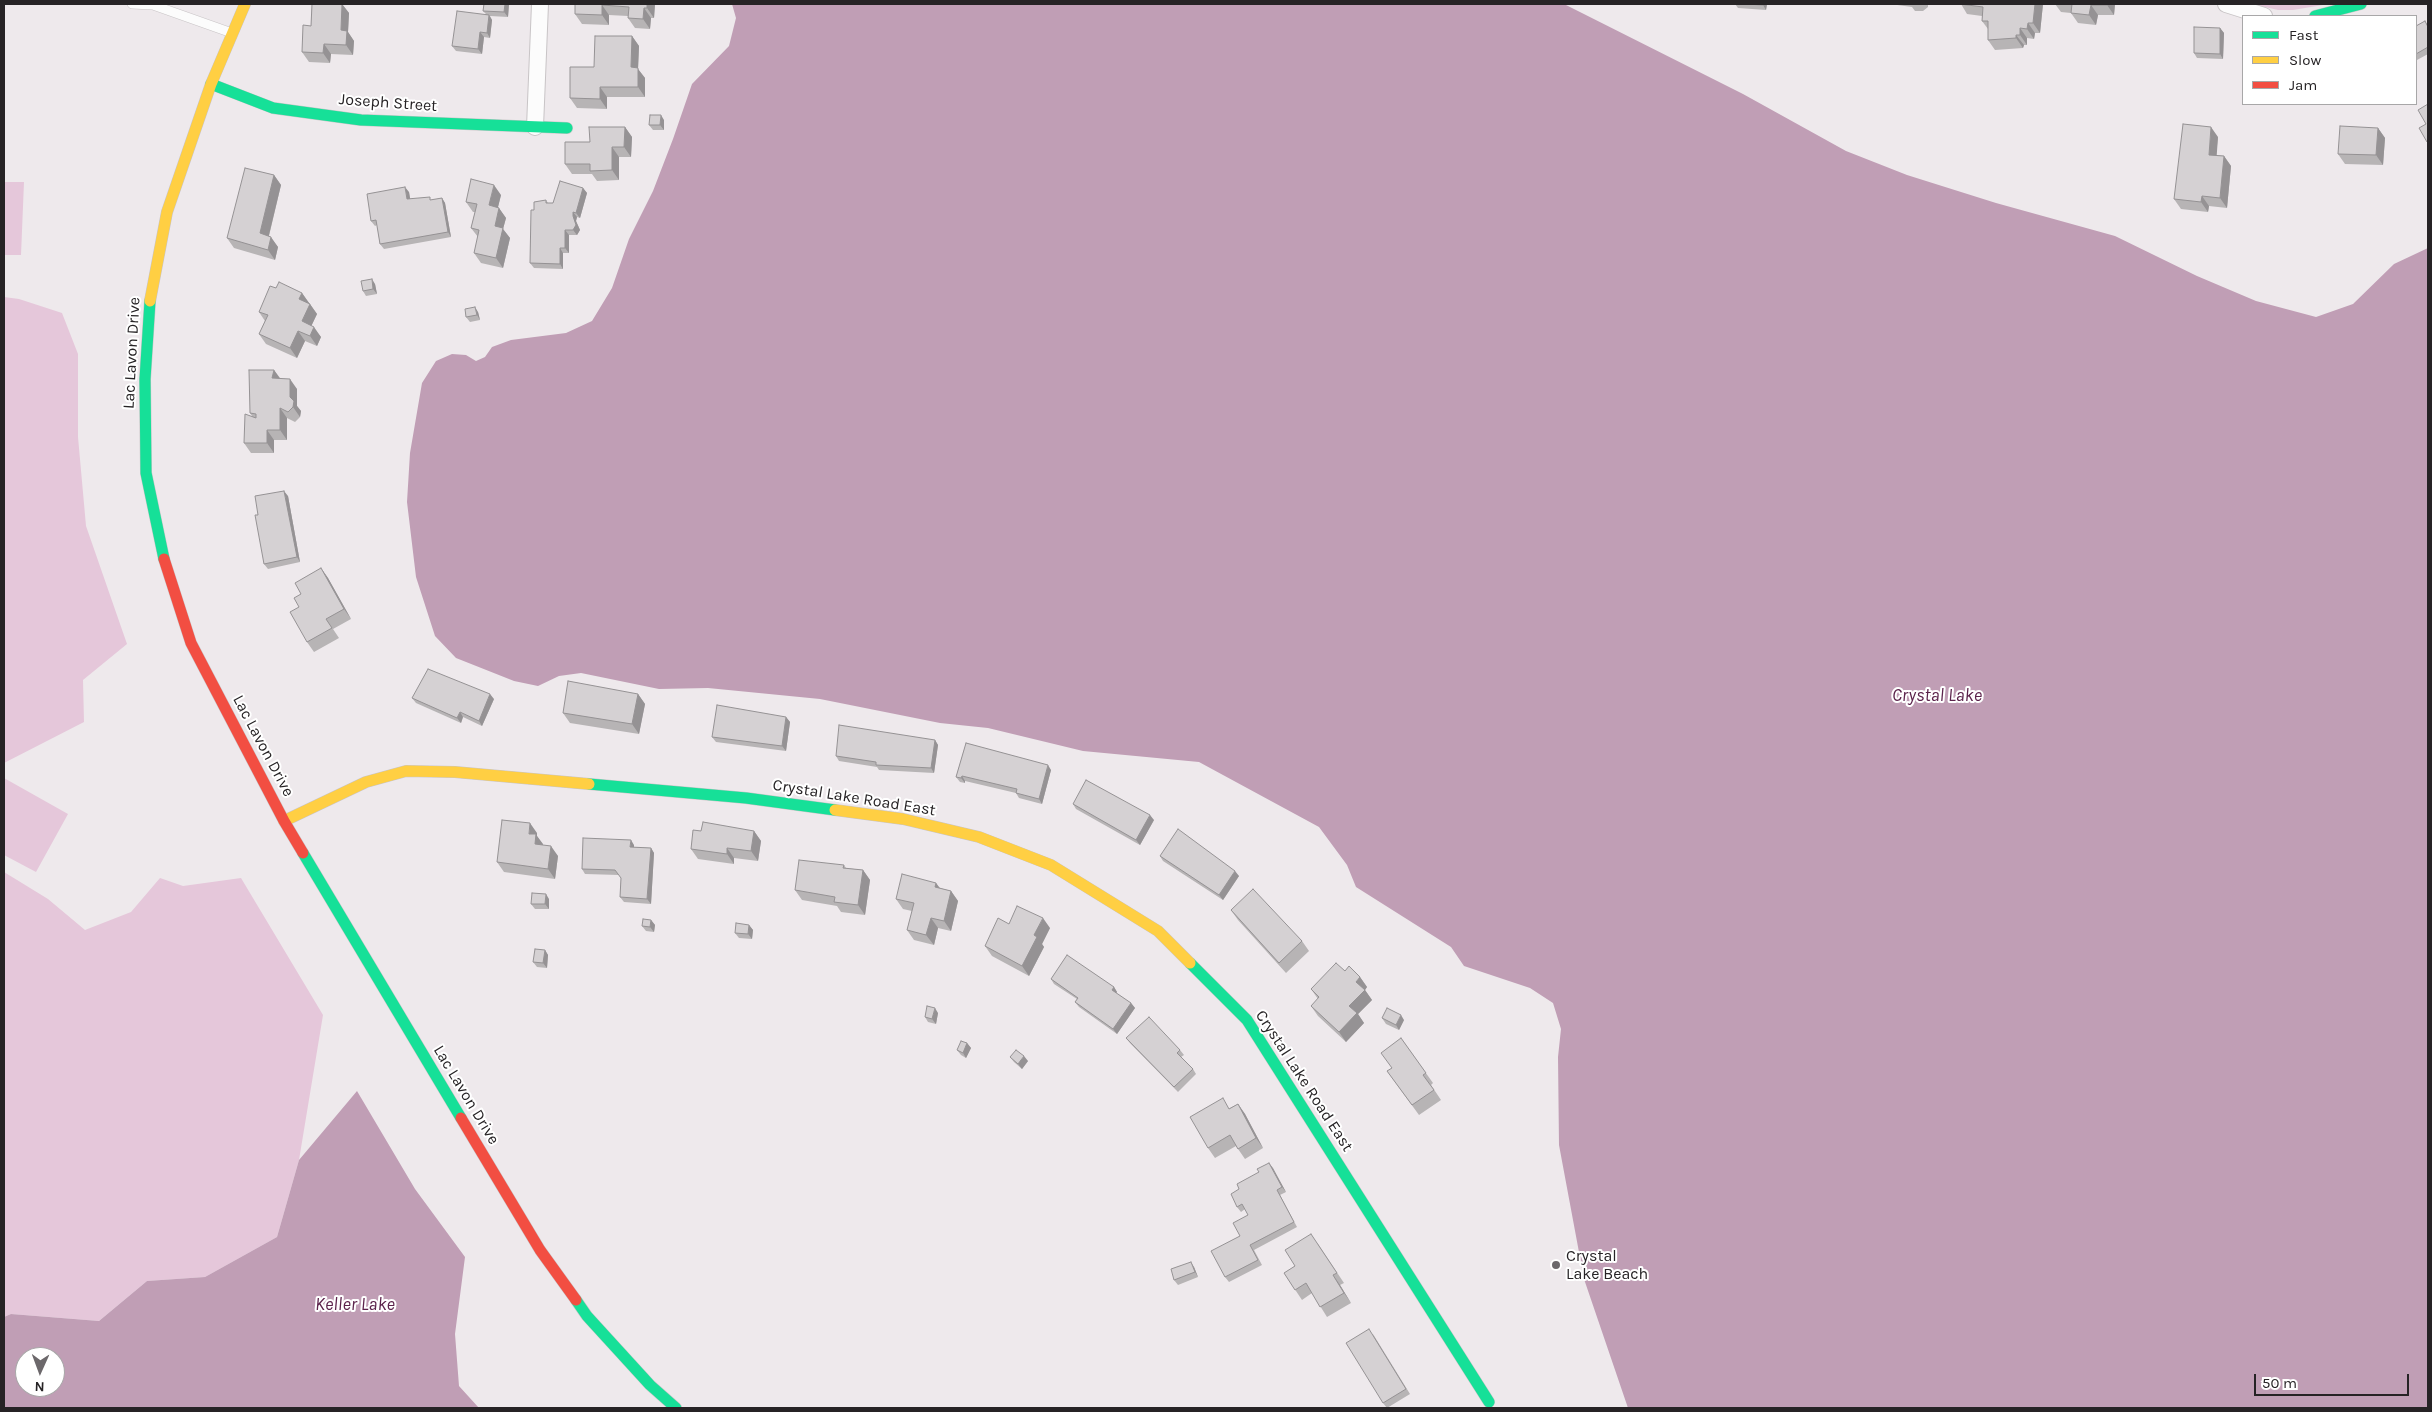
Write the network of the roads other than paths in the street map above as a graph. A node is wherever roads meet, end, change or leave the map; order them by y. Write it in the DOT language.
graph roads {
  1 [pos="132,4"];
  2 [pos="245,4"];
  3 [pos="540,4"];
  4 [pos="2226,4"];
  5 [pos="2360,4"];
  6 [pos="2261,15"];
  7 [pos="2320,15"];
  8 [pos="233,33"];
  9 [pos="211,84"];
  10 [pos="535,127"];
  11 [pos="567,128"];
  12 [pos="284,821"];
  13 [pos="1489,1402"];
  14 [pos="676,1408"];
  1 -- 8 [label="lane"];
  2 -- 8 [label="street, Lac Lavon Drive"];
  3 -- 10 [label="street"];
  4 -- 6 [label="street"];
  5 -- 7 [label="street"];
  8 -- 9 [label="street, Lac Lavon Drive"];
  9 -- 10 [label="street, Joseph Street"];
  9 -- 12 [label="street, Lac Lavon Drive"];
  10 -- 11 [label="street, Joseph Street"];
  12 -- 13 [label="street, Crystal Lake Road East"];
  12 -- 14 [label="street, Lac Lavon Drive"];
}
